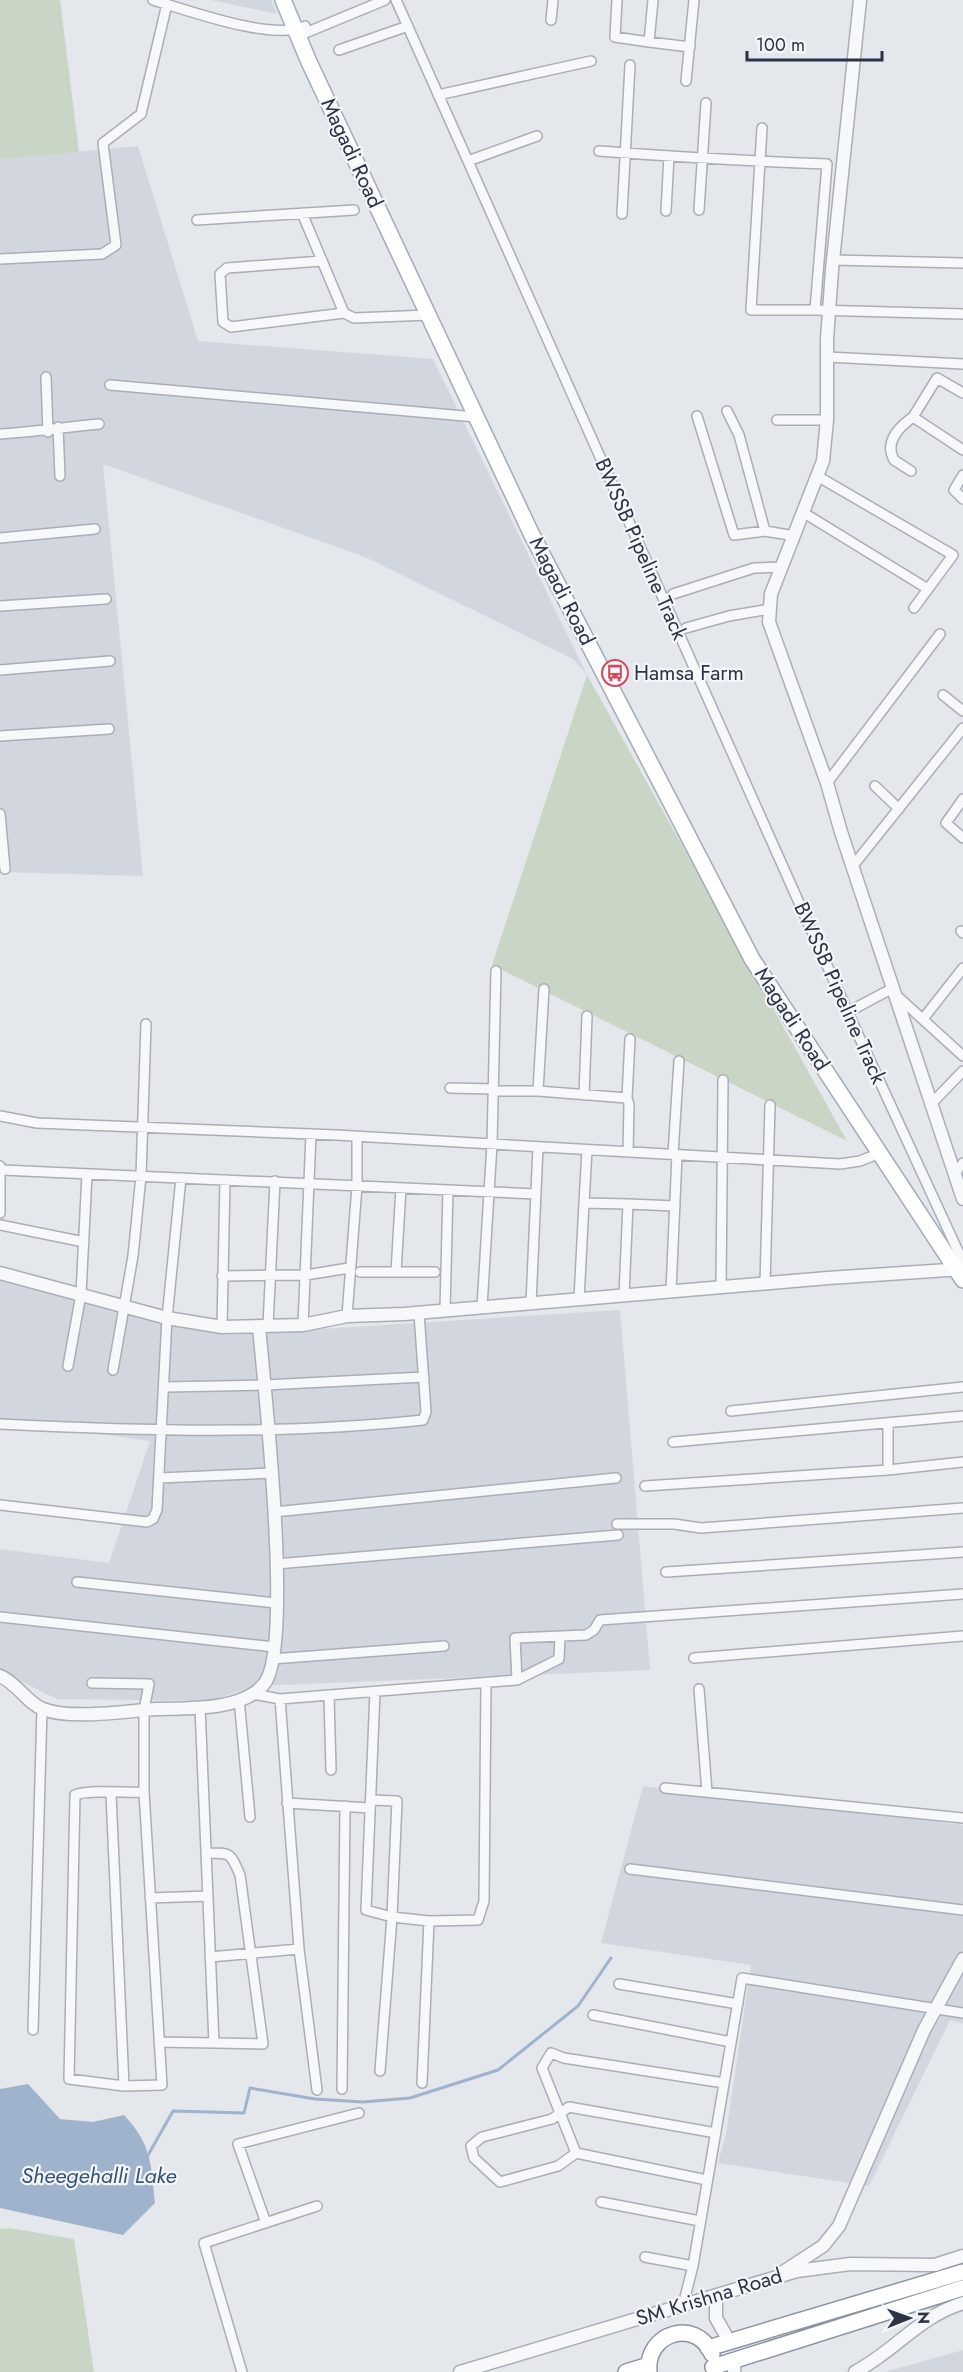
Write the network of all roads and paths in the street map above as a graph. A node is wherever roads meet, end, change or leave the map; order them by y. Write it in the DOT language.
graph roads {
  1 [pos="153,0"];
  2 [pos="283,0"];
  3 [pos="293,0"];
  4 [pos="385,0"];
  5 [pos="396,0"];
  6 [pos="553,0"];
  7 [pos="617,0"];
  8 [pos="653,0"];
  9 [pos="694,0"];
  10 [pos="860,0"];
  11 [pos="168,4"];
  12 [pos="551,20"];
  13 [pos="408,26"];
  14 [pos="301,31"];
  15 [pos="649,42"];
  16 [pos="690,47"];
  17 [pos="339,50"];
  18 [pos="591,61"];
  19 [pos="630,65"];
  20 [pos="686,81"];
  21 [pos="438,95"];
  22 [pos="706,103"];
  23 [pos="762,128"];
  24 [pos="537,136"];
  25 [pos="599,151"];
  26 [pos="625,153"];
  27 [pos="669,156"];
  28 [pos="702,158"];
  29 [pos="468,161"];
  30 [pos="760,161"];
  31 [pos="354,210"];
  32 [pos="699,210"];
  33 [pos="666,211"];
  34 [pos="302,213"];
  35 [pos="622,214"];
  36 [pos="197,220"];
  37 [pos="0,259"];
  38 [pos="833,260"];
  39 [pos="321,261"];
  40 [pos="963,263"];
  41 [pos="829,309"];
  42 [pos="815,310"];
  43 [pos="344,313"];
  44 [pos="963,314"];
  45 [pos="429,315"];
  46 [pos="828,357"];
  47 [pos="963,364"];
  48 [pos="46,377"];
  49 [pos="110,385"];
  50 [pos="963,393"];
  51 [pos="727,411"];
  52 [pos="697,416"];
  53 [pos="477,417"];
  54 [pos="913,417"];
  55 [pos="777,420"];
  56 [pos="827,420"];
  57 [pos="99,424"];
  58 [pos="58,427"];
  59 [pos="48,432"];
  60 [pos="0,434"];
  61 [pos="963,450"];
  62 [pos="911,471"];
  63 [pos="963,475"];
  64 [pos="60,476"];
  65 [pos="819,477"];
  66 [pos="963,499"];
  67 [pos="804,513"];
  68 [pos="95,530"];
  69 [pos="765,531"];
  70 [pos="795,536"];
  71 [pos="0,538"];
  72 [pos="782,567"];
  73 [pos="928,589"];
  74 [pos="673,594"];
  75 [pos="106,599"];
  76 [pos="0,606"];
  77 [pos="914,608"];
  78 [pos="770,609"];
  79 [pos="686,628"];
  80 [pos="940,634"];
  81 [pos="110,661"];
  82 [pos="0,670"];
  83 [pos="943,695"];
  84 [pos="963,711"];
  85 [pos="963,728"];
  86 [pos="109,729"];
  87 [pos="0,736"];
  88 [pos="954,740"];
  89 [pos="963,747"];
  90 [pos="827,783"];
  91 [pos="874,786"];
  92 [pos="963,799"];
  93 [pos="898,809"];
  94 [pos="0,814"];
  95 [pos="963,837"];
  96 [pos="852,867"];
  97 [pos="5,869"];
  98 [pos="963,968"];
  99 [pos="496,971"];
  100 [pos="544,989"];
  101 [pos="894,991"];
  102 [pos="848,1012"];
  103 [pos="587,1016"];
  104 [pos="923,1019"];
  105 [pos="146,1024"];
  106 [pos="630,1039"];
  107 [pos="963,1056"];
  108 [pos="679,1061"];
  109 [pos="963,1071"];
  110 [pos="723,1080"];
  111 [pos="450,1088"];
  112 [pos="493,1090"];
  113 [pos="538,1091"];
  114 [pos="584,1095"];
  115 [pos="627,1098"];
  116 [pos="932,1103"];
  117 [pos="770,1104"];
  118 [pos="0,1116"];
  119 [pos="142,1126"];
  120 [pos="311,1134"];
  121 [pos="357,1137"];
  122 [pos="492,1144"];
  123 [pos="538,1147"];
  124 [pos="587,1150"];
  125 [pos="628,1152"];
  126 [pos="880,1153"];
  127 [pos="675,1155"];
  128 [pos="721,1157"];
  129 [pos="768,1160"];
  130 [pos="959,1167"];
  131 [pos="1,1168"];
  132 [pos="87,1174"];
  133 [pos="141,1176"];
  134 [pos="181,1178"];
  135 [pos="225,1180"];
  136 [pos="275,1181"];
  137 [pos="310,1185"];
  138 [pos="357,1185"];
  139 [pos="401,1188"];
  140 [pos="448,1190"];
  141 [pos="489,1192"];
  142 [pos="536,1194"];
  143 [pos="963,1199"];
  144 [pos="584,1203"];
  145 [pos="628,1204"];
  146 [pos="675,1206"];
  147 [pos="0,1213"];
  148 [pos="0,1225"];
  149 [pos="84,1242"];
  150 [pos="349,1268"];
  151 [pos="962,1269"];
  152 [pos="360,1272"];
  153 [pos="396,1272"];
  154 [pos="435,1272"];
  155 [pos="0,1273"];
  156 [pos="271,1274"];
  157 [pos="306,1275"];
  158 [pos="222,1276"];
  159 [pos="765,1283"];
  160 [pos="721,1287"];
  161 [pos="671,1291"];
  162 [pos="81,1294"];
  163 [pos="624,1295"];
  164 [pos="579,1299"];
  165 [pos="531,1303"];
  166 [pos="126,1306"];
  167 [pos="482,1307"];
  168 [pos="445,1310"];
  169 [pos="418,1313"];
  170 [pos="347,1316"];
  171 [pos="167,1318"];
  172 [pos="303,1325"];
  173 [pos="222,1327"];
  174 [pos="263,1327"];
  175 [pos="68,1366"];
  176 [pos="113,1370"];
  177 [pos="424,1377"];
  178 [pos="265,1385"];
  179 [pos="165,1387"];
  180 [pos="963,1387"];
  181 [pos="731,1411"];
  182 [pos="963,1416"];
  183 [pos="888,1423"];
  184 [pos="0,1425"];
  185 [pos="269,1430"];
  186 [pos="162,1432"];
  187 [pos="673,1442"];
  188 [pos="963,1462"];
  189 [pos="888,1470"];
  190 [pos="273,1473"];
  191 [pos="159,1478"];
  192 [pos="616,1478"];
  193 [pos="645,1486"];
  194 [pos="0,1505"];
  195 [pos="963,1508"];
  196 [pos="274,1512"];
  197 [pos="963,1552"];
  198 [pos="276,1564"];
  199 [pos="666,1572"];
  200 [pos="77,1582"];
  201 [pos="963,1594"];
  202 [pos="276,1603"];
  203 [pos="0,1617"];
  204 [pos="560,1636"];
  205 [pos="963,1636"];
  206 [pos="444,1646"];
  207 [pos="274,1653"];
  208 [pos="694,1658"];
  209 [pos="0,1676"];
  210 [pos="517,1680"];
  211 [pos="92,1683"];
  212 [pos="486,1683"];
  213 [pos="699,1689"];
  214 [pos="375,1692"];
  215 [pos="254,1694"];
  216 [pos="329,1695"];
  217 [pos="239,1699"];
  218 [pos="280,1699"];
  219 [pos="200,1707"];
  220 [pos="42,1709"];
  221 [pos="144,1710"];
  222 [pos="331,1770"];
  223 [pos="665,1788"];
  224 [pos="144,1792"];
  225 [pos="707,1792"];
  226 [pos="111,1794"];
  227 [pos="287,1803"];
  228 [pos="370,1804"];
  229 [pos="345,1806"];
  230 [pos="250,1817"];
  231 [pos="963,1818"];
  232 [pos="206,1853"];
  233 [pos="630,1869"];
  234 [pos="208,1896"];
  235 [pos="150,1898"];
  236 [pos="963,1910"];
  237 [pos="392,1917"];
  238 [pos="429,1921"];
  239 [pos="299,1949"];
  240 [pos="252,1954"];
  241 [pos="210,1957"];
  242 [pos="963,1959"];
  243 [pos="619,1984"];
  244 [pos="738,2004"];
  245 [pos="938,2008"];
  246 [pos="963,2013"];
  247 [pos="593,2015"];
  248 [pos="33,2031"];
  249 [pos="159,2042"];
  250 [pos="731,2042"];
  251 [pos="214,2043"];
  252 [pos="380,2071"];
  253 [pos="422,2083"];
  254 [pos="724,2083"];
  255 [pos="124,2086"];
  256 [pos="342,2089"];
  257 [pos="317,2090"];
  258 [pos="561,2112"];
  259 [pos="359,2113"];
  260 [pos="716,2133"];
  261 [pos="576,2153"];
  262 [pos="707,2180"];
  263 [pos="601,2202"];
  264 [pos="317,2206"];
  265 [pos="700,2221"];
  266 [pos="266,2223"];
  267 [pos="963,2256"];
  268 [pos="645,2257"];
  269 [pos="693,2266"];
  270 [pos="963,2272"];
  271 [pos="769,2280"];
  272 [pos="963,2288"];
  273 [pos="716,2295"];
  274 [pos="963,2303"];
  275 [pos="683,2305"];
  276 [pos="729,2341"];
  277 [pos="708,2348"];
  278 [pos="735,2366"];
  279 [pos="649,2369"];
  280 [pos="713,2369"];
  281 [pos="242,2372"];
  282 [pos="460,2372"];
  283 [pos="626,2372"];
  284 [pos="855,2372"];
  1 -- 11 [label="street"];
  2 -- 14 [label="main road, Magadi Road"];
  3 -- 14 [label="main road, Magadi Road"];
  4 -- 14 [label="street"];
  5 -- 13 [label="street, BWSSB Pipeline Track"];
  6 -- 12 [label="street"];
  7 -- 15 [label="street"];
  8 -- 15 [label="street"];
  9 -- 16 [label="street"];
  10 -- 38 [label="street"];
  11 -- 14 [label="street"];
  11 -- 37 [label="street"];
  13 -- 17 [label="street"];
  13 -- 21 [label="street, BWSSB Pipeline Track"];
  14 -- 45 [label="main road, Magadi Road"];
  14 -- 151 [label="main road, Magadi Road"];
  15 -- 16 [label="street"];
  16 -- 20 [label="street"];
  18 -- 21 [label="street"];
  19 -- 26 [label="street"];
  21 -- 29 [label="street, BWSSB Pipeline Track"];
  22 -- 28 [label="street"];
  23 -- 30 [label="street"];
  24 -- 29 [label="street"];
  25 -- 26 [label="street"];
  26 -- 27 [label="street"];
  26 -- 35 [label="street"];
  27 -- 28 [label="street"];
  27 -- 33 [label="street"];
  28 -- 30 [label="street"];
  28 -- 32 [label="street"];
  29 -- 102 [label="street, BWSSB Pipeline Track"];
  30 -- 42 [label="street"];
  30 -- 42 [label="street"];
  31 -- 34 [label="street"];
  34 -- 36 [label="street"];
  34 -- 39 [label="street"];
  38 -- 40 [label="street"];
  38 -- 41 [label="street"];
  39 -- 43 [label="street"];
  39 -- 43 [label="street"];
  41 -- 42 [label="street"];
  41 -- 44 [label="street"];
  41 -- 46 [label="street"];
  43 -- 45 [label="street"];
  45 -- 53 [label="main road, Magadi Road"];
  46 -- 47 [label="street"];
  46 -- 56 [label="street"];
  48 -- 59 [label="street"];
  49 -- 53 [label="street"];
  50 -- 54 [label="street"];
  51 -- 69 [label="street"];
  52 -- 69 [label="street"];
  53 -- 126 [label="main road, Magadi Road"];
  54 -- 61 [label="street"];
  54 -- 62 [label="street"];
  55 -- 56 [label="street"];
  56 -- 65 [label="street"];
  57 -- 58 [label="street"];
  58 -- 59 [label="street"];
  58 -- 64 [label="street"];
  59 -- 60 [label="street"];
  63 -- 66 [label="street"];
  65 -- 67 [label="street"];
  65 -- 73 [label="street"];
  67 -- 70 [label="street"];
  67 -- 73 [label="street"];
  68 -- 71 [label="street"];
  69 -- 70 [label="street"];
  70 -- 72 [label="street"];
  72 -- 74 [label="street"];
  72 -- 78 [label="street"];
  73 -- 77 [label="street"];
  75 -- 76 [label="street"];
  78 -- 79 [label="street"];
  78 -- 90 [label="street"];
  80 -- 90 [label="street"];
  81 -- 82 [label="street"];
  83 -- 84 [label="street"];
  85 -- 88 [label="street"];
  86 -- 87 [label="street"];
  88 -- 89 [label="street"];
  88 -- 93 [label="street"];
  90 -- 96 [label="street"];
  91 -- 93 [label="street"];
  92 -- 95 [label="street"];
  93 -- 96 [label="street"];
  94 -- 97 [label="street"];
  96 -- 101 [label="street"];
  98 -- 104 [label="street"];
  99 -- 112 [label="street"];
  100 -- 113 [label="street"];
  101 -- 102 [label="street"];
  101 -- 104 [label="street"];
  101 -- 116 [label="street"];
  102 -- 151 [label="street, BWSSB Pipeline Track"];
  103 -- 114 [label="street"];
  104 -- 107 [label="street"];
  105 -- 119 [label="street"];
  106 -- 115 [label="street"];
  108 -- 127 [label="street"];
  109 -- 116 [label="street"];
  110 -- 128 [label="street"];
  111 -- 112 [label="street"];
  112 -- 113 [label="street"];
  112 -- 122 [label="street"];
  113 -- 114 [label="street"];
  114 -- 115 [label="street"];
  115 -- 125 [label="street"];
  116 -- 130 [label="street"];
  117 -- 129 [label="street"];
  118 -- 119 [label="street"];
  119 -- 120 [label="street"];
  119 -- 133 [label="street"];
  120 -- 121 [label="street"];
  120 -- 137 [label="street"];
  121 -- 122 [label="street"];
  121 -- 138 [label="street"];
  122 -- 123 [label="street"];
  122 -- 141 [label="street"];
  123 -- 124 [label="street"];
  123 -- 142 [label="street"];
  124 -- 125 [label="street"];
  124 -- 144 [label="street"];
  125 -- 127 [label="street"];
  126 -- 129 [label="street"];
  126 -- 151 [label="main road, Magadi Road"];
  127 -- 128 [label="street"];
  127 -- 146 [label="street"];
  128 -- 129 [label="street"];
  128 -- 160 [label="street"];
  129 -- 159 [label="street"];
  130 -- 143 [label="street"];
  131 -- 132 [label="street"];
  131 -- 147 [label="street"];
  132 -- 133 [label="street"];
  132 -- 149 [label="street"];
  133 -- 134 [label="street"];
  133 -- 166 [label="street"];
  134 -- 135 [label="street"];
  134 -- 171 [label="street"];
  135 -- 136 [label="street"];
  135 -- 158 [label="street"];
  136 -- 137 [label="street"];
  136 -- 156 [label="street"];
  137 -- 138 [label="street"];
  137 -- 157 [label="street"];
  138 -- 139 [label="street"];
  138 -- 150 [label="street"];
  139 -- 140 [label="street"];
  139 -- 153 [label="street"];
  140 -- 141 [label="street"];
  140 -- 168 [label="street"];
  141 -- 142 [label="street"];
  141 -- 167 [label="street"];
  142 -- 165 [label="street"];
  144 -- 145 [label="street"];
  144 -- 164 [label="street"];
  145 -- 146 [label="street"];
  145 -- 163 [label="street"];
  146 -- 161 [label="street"];
  148 -- 149 [label="street"];
  149 -- 162 [label="street"];
  150 -- 157 [label="street"];
  150 -- 170 [label="street"];
  151 -- 159 [label="street"];
  152 -- 153 [label="street"];
  153 -- 154 [label="street"];
  155 -- 162 [label="street"];
  156 -- 157 [label="street"];
  156 -- 158 [label="street"];
  156 -- 174 [label="street"];
  157 -- 172 [label="street"];
  158 -- 173 [label="street"];
  159 -- 160 [label="street"];
  160 -- 161 [label="street"];
  161 -- 163 [label="street"];
  162 -- 166 [label="street"];
  162 -- 175 [label="street"];
  163 -- 164 [label="street"];
  164 -- 165 [label="street"];
  165 -- 167 [label="street"];
  166 -- 171 [label="street"];
  166 -- 176 [label="street"];
  167 -- 168 [label="street"];
  168 -- 169 [label="street"];
  169 -- 170 [label="street"];
  169 -- 177 [label="street"];
  170 -- 172 [label="street"];
  171 -- 173 [label="street"];
  171 -- 179 [label="street"];
  172 -- 174 [label="street"];
  173 -- 174 [label="street"];
  174 -- 178 [label="street"];
  177 -- 178 [label="street"];
  177 -- 185 [label="street"];
  178 -- 179 [label="street"];
  178 -- 185 [label="street"];
  179 -- 186 [label="street"];
  180 -- 181 [label="street"];
  182 -- 183 [label="street"];
  183 -- 187 [label="street"];
  183 -- 189 [label="street"];
  184 -- 186 [label="street"];
  185 -- 186 [label="street"];
  185 -- 190 [label="street"];
  186 -- 191 [label="street"];
  188 -- 189 [label="street"];
  189 -- 193 [label="street"];
  190 -- 191 [label="street"];
  190 -- 196 [label="street"];
  191 -- 194 [label="street"];
  192 -- 196 [label="street"];
  195 -- 198 [label="street"];
  196 -- 198 [label="street"];
  197 -- 199 [label="street"];
  198 -- 202 [label="street"];
  200 -- 202 [label="street"];
  201 -- 204 [label="street"];
  202 -- 207 [label="street"];
  203 -- 207 [label="street"];
  204 -- 210 [label="street"];
  204 -- 210 [label="street"];
  205 -- 208 [label="street"];
  206 -- 207 [label="street"];
  207 -- 215 [label="street"];
  209 -- 220 [label="street"];
  210 -- 212 [label="street"];
  211 -- 221 [label="street"];
  212 -- 214 [label="street"];
  212 -- 238 [label="street"];
  213 -- 225 [label="street"];
  214 -- 216 [label="street"];
  214 -- 228 [label="street"];
  215 -- 217 [label="street"];
  215 -- 218 [label="street"];
  216 -- 218 [label="street"];
  216 -- 222 [label="street"];
  217 -- 219 [label="street"];
  217 -- 230 [label="street"];
  218 -- 227 [label="street"];
  219 -- 221 [label="street"];
  219 -- 232 [label="street"];
  220 -- 221 [label="street"];
  220 -- 248 [label="street"];
  221 -- 224 [label="street"];
  223 -- 225 [label="street"];
  224 -- 226 [label="street"];
  224 -- 235 [label="street"];
  225 -- 231 [label="street"];
  226 -- 255 [label="street"];
  226 -- 255 [label="street"];
  227 -- 229 [label="street"];
  227 -- 239 [label="street"];
  228 -- 229 [label="street"];
  228 -- 237 [label="street"];
  228 -- 237 [label="street"];
  229 -- 256 [label="street"];
  232 -- 234 [label="street"];
  232 -- 240 [label="street"];
  233 -- 236 [label="street"];
  234 -- 235 [label="street"];
  234 -- 241 [label="street"];
  235 -- 249 [label="street"];
  237 -- 238 [label="street"];
  237 -- 252 [label="street"];
  238 -- 253 [label="street"];
  239 -- 240 [label="street"];
  239 -- 257 [label="street"];
  240 -- 241 [label="street"];
  240 -- 251 [label="street"];
  241 -- 251 [label="street"];
  242 -- 245 [label="street"];
  243 -- 244 [label="street"];
  244 -- 245 [label="street"];
  244 -- 250 [label="street"];
  245 -- 246 [label="street"];
  245 -- 271 [label="street"];
  247 -- 250 [label="street"];
  249 -- 251 [label="street"];
  249 -- 255 [label="street"];
  250 -- 254 [label="street"];
  254 -- 258 [label="street"];
  254 -- 260 [label="street"];
  258 -- 260 [label="street"];
  258 -- 261 [label="street"];
  258 -- 261 [label="street"];
  259 -- 266 [label="street"];
  260 -- 262 [label="street"];
  261 -- 262 [label="street"];
  262 -- 265 [label="street"];
  263 -- 265 [label="street"];
  264 -- 266 [label="street"];
  265 -- 269 [label="street"];
  266 -- 281 [label="street"];
  267 -- 271 [label="street, SM Krishna Road"];
  268 -- 269 [label="street"];
  269 -- 275 [label="street"];
  270 -- 276 [label="main road"];
  271 -- 273 [label="street, SM Krishna Road"];
  272 -- 278 [label="main road"];
  273 -- 275 [label="street, SM Krishna Road"];
  273 -- 276 [label="street"];
  274 -- 284 [label="street"];
  275 -- 282 [label="street, SM Krishna Road"];
  276 -- 277 [label="main road"];
  277 -- 279 [label="main road"];
  277 -- 280 [label="main road"];
  278 -- 280 [label="main road"];
  279 -- 283 [label="main road"];
}
